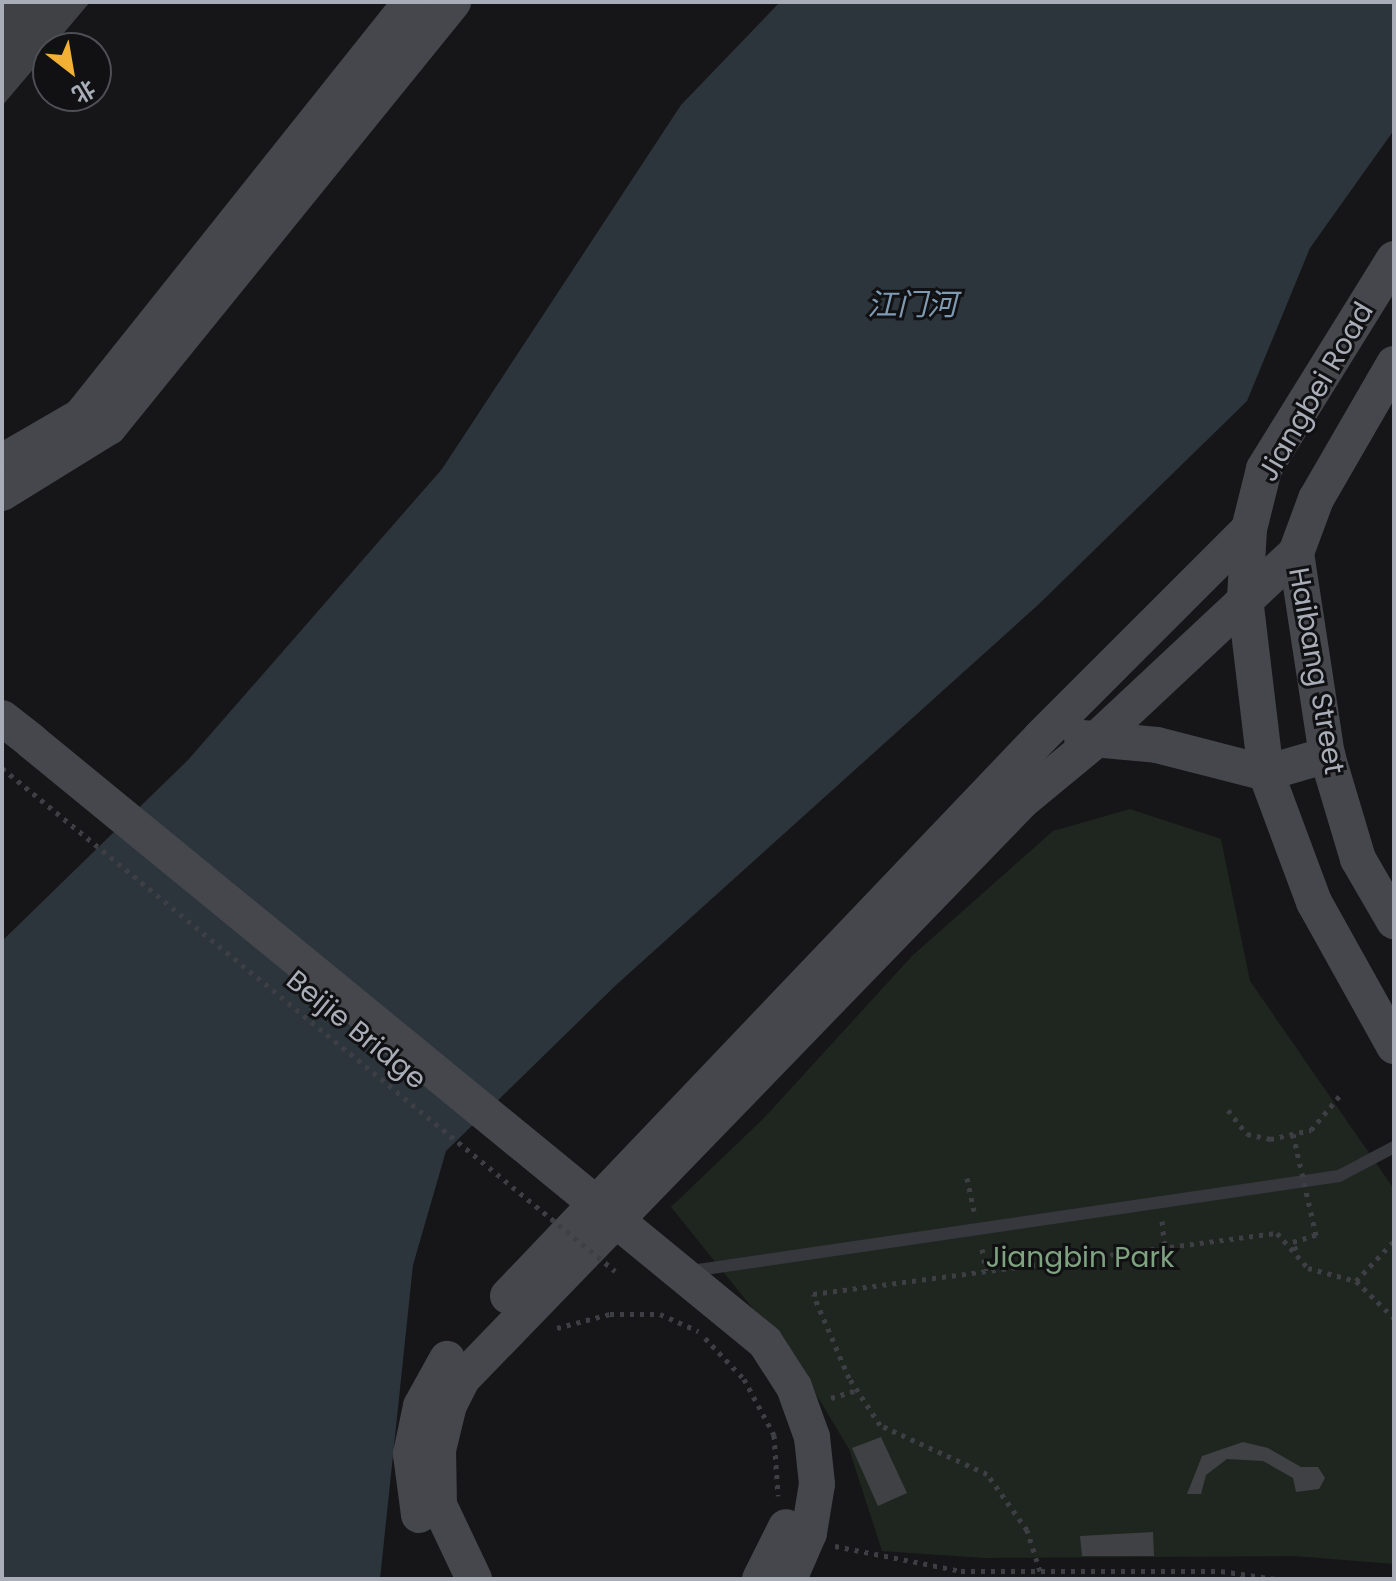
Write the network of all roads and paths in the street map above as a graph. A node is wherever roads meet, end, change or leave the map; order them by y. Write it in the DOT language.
graph roads {
  1 [pos="411,2"];
  2 [pos="453,2"];
  3 [pos="1394,259"];
  4 [pos="1394,364"];
  5 [pos="2,462"];
  6 [pos="2,493"];
  7 [pos="1249,529"];
  8 [pos="1296,553"];
  9 [pos="1245,598"];
  10 [pos="2,718"];
  11 [pos="1041,737"];
  12 [pos="1097,739"];
  13 [pos="13,752"];
  14 [pos="1327,755"];
  15 [pos="1266,773"];
  16 [pos="1394,921"];
  17 [pos="1394,1046"];
  18 [pos="1342,1093"];
  19 [pos="1228,1110"];
  20 [pos="1293,1134"];
  21 [pos="1394,1147"];
  22 [pos="1394,1241"];
  23 [pos="1297,1255"];
  24 [pos="615,1271"];
  25 [pos="1356,1281"];
  26 [pos="698,1287"];
  27 [pos="1394,1318"];
  28 [pos="549,1332"];
  29 [pos="453,1371"];
  30 [pos="776,1507"];
  31 [pos="824,1544"];
  32 [pos="1040,1571"];
  33 [pos="450,1579"];
  34 [pos="474,1579"];
  35 [pos="760,1579"];
  36 [pos="789,1579"];
  37 [pos="1275,1579"];
  1 -- 5 [label="main road"];
  2 -- 6 [label="main road"];
  3 -- 7 [label="main road, Jiangbei Road"];
  4 -- 8 [label="main road, Jiangbei Road"];
  7 -- 9 [label="main road, Haibang Street"];
  7 -- 11 [label="main road"];
  8 -- 9 [label="main road"];
  8 -- 14 [label="main road, Haibang Street"];
  9 -- 12 [label="main road"];
  9 -- 15 [label="main road, Haibang Street"];
  10 -- 13 [label="main road, Beijie Bridge"];
  11 -- 12 [label="main road"];
  11 -- 29 [label="main road"];
  12 -- 15 [label="main road"];
  12 -- 29 [label="main road"];
  13 -- 24 [label="path, bridge"];
  13 -- 26 [label="main road, Beijie Bridge"];
  14 -- 15 [label="main road"];
  14 -- 16 [label="main road, Haibang Street"];
  15 -- 17 [label="main road, Haibang Street"];
  18 -- 20 [label="path"];
  19 -- 20 [label="path"];
  20 -- 23 [label="path, bridge"];
  21 -- 26 [label="lane"];
  22 -- 25 [label="path"];
  23 -- 25 [label="path"];
  23 -- 32 [label="path"];
  25 -- 27 [label="path"];
  26 -- 35 [label="main road, bridge"];
  26 -- 36 [label="main road, bridge"];
  28 -- 30 [label="path"];
  29 -- 33 [label="main road"];
  29 -- 34 [label="main road"];
  31 -- 32 [label="path"];
  32 -- 37 [label="path"];
}
